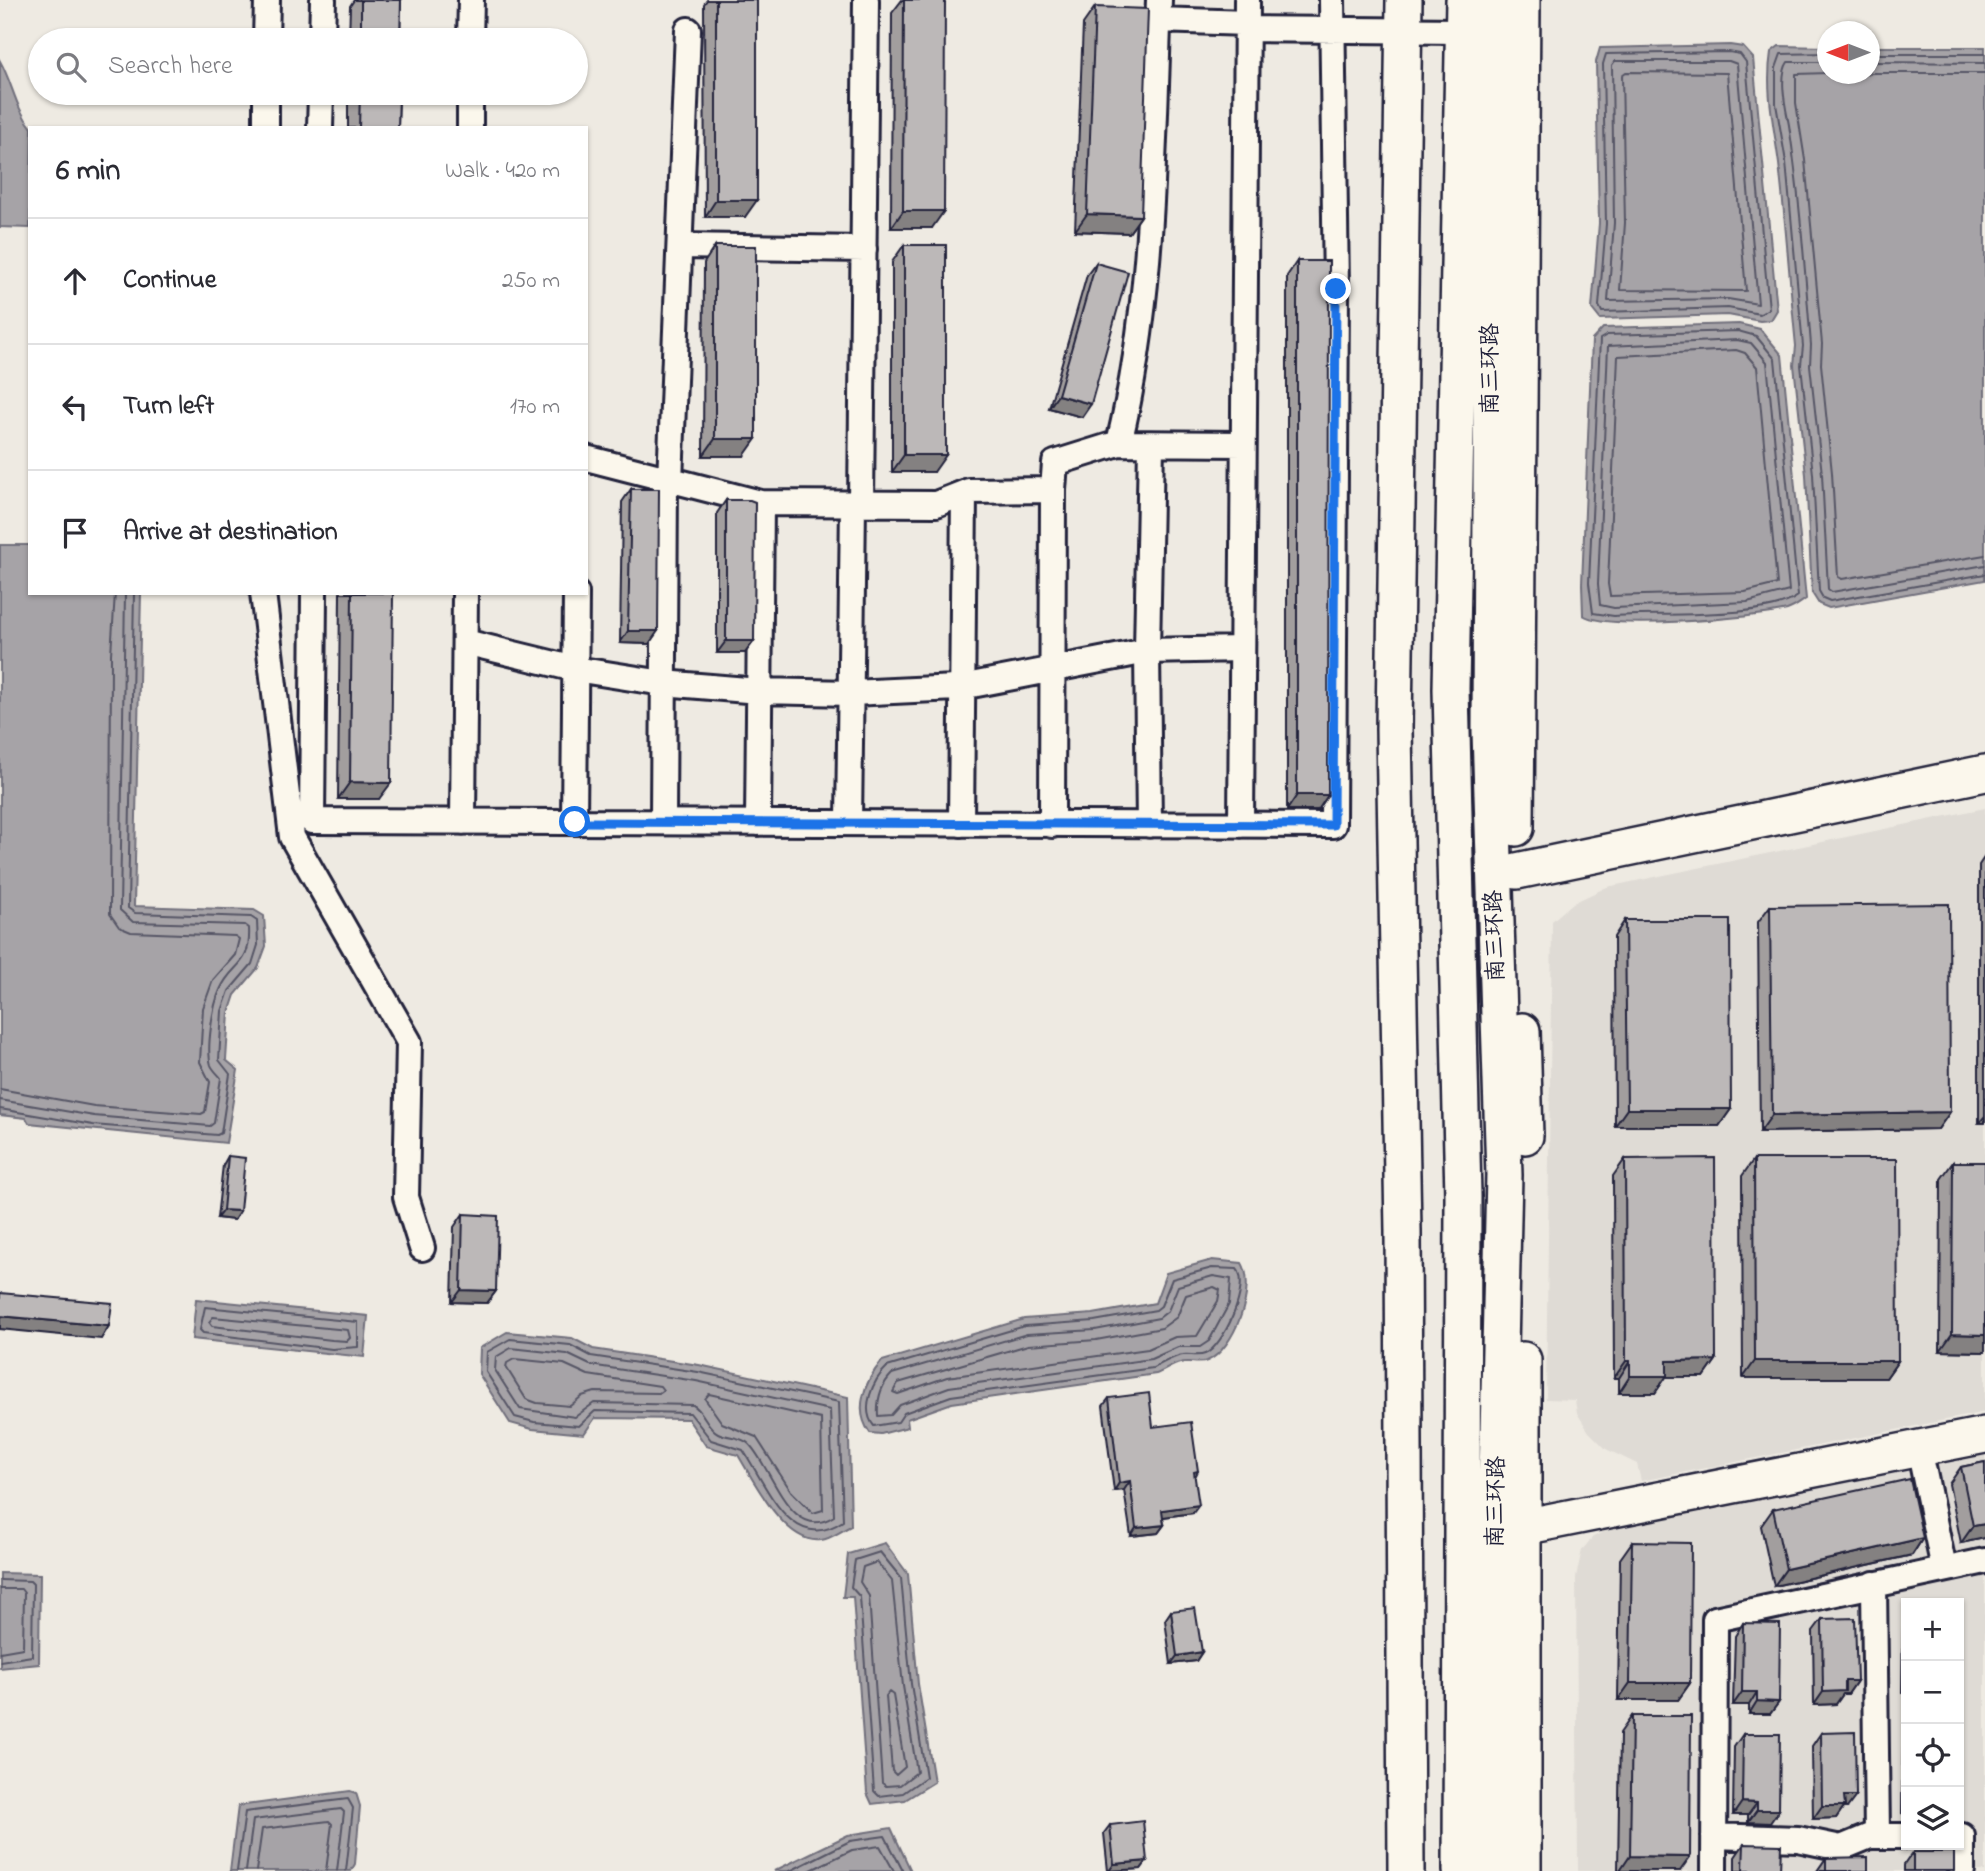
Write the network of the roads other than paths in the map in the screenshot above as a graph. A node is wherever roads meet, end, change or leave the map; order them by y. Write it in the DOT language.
graph roads {
  1 [pos="267,0"];
  2 [pos="323,0"];
  3 [pos="471,0"];
  4 [pos="866,0"];
  5 [pos="1332,0"];
  6 [pos="1497,0"];
  7 [pos="1522,0"];
  8 [pos="1159,10"];
  9 [pos="1403,15"];
  10 [pos="1463,15"];
  11 [pos="1247,17"];
  12 [pos="267,28"];
  13 [pos="322,28"];
  14 [pos="470,28"];
  15 [pos="688,30"];
  16 [pos="1331,30"];
  17 [pos="266,105"];
  18 [pos="321,105"];
  19 [pos="470,105"];
  20 [pos="266,126"];
  21 [pos="320,126"];
  22 [pos="470,126"];
  23 [pos="680,246"];
  24 [pos="864,249"];
  25 [pos="1119,443"];
  26 [pos="1243,444"];
  27 [pos="1151,445"];
  28 [pos="588,459"];
  29 [pos="668,480"];
  30 [pos="1053,489"];
  31 [pos="964,493"];
  32 [pos="761,503"];
  33 [pos="857,503"];
  34 [pos="262,595"];
  35 [pos="314,595"];
  36 [pos="465,595"];
  37 [pos="576,595"];
  38 [pos="465,642"];
  39 [pos="1241,649"];
  40 [pos="1147,651"];
  41 [pos="575,669"];
  42 [pos="1052,672"];
  43 [pos="663,683"];
  44 [pos="962,687"];
  45 [pos="759,691"];
  46 [pos="851,694"];
  47 [pos="1985,773"];
  48 [pos="463,822"];
  49 [pos="575,822"];
  50 [pos="663,822"];
  51 [pos="758,822"];
  52 [pos="849,822"];
  53 [pos="961,824"];
  54 [pos="1052,825"];
  55 [pos="1149,825"];
  56 [pos="1241,825"];
  57 [pos="1517,872"];
  58 [pos="422,1248"];
  59 [pos="1985,1435"];
  60 [pos="1919,1448"];
  61 [pos="1523,1527"];
  62 [pos="1985,1561"];
  63 [pos="1944,1569"];
  64 [pos="1874,1584"];
  65 [pos="1714,1836"];
  66 [pos="1877,1836"];
  67 [pos="1901,1836"];
  68 [pos="1969,1836"];
  69 [pos="1406,1871"];
  70 [pos="1461,1871"];
  71 [pos="1495,1871"];
  72 [pos="1523,1871"];
  73 [pos="1714,1871"];
  74 [pos="1962,1871"];
  1 -- 12 [label="street"];
  2 -- 13 [label="street"];
  3 -- 14 [label="street"];
  4 -- 24 [label="street"];
  5 -- 16 [label="street"];
  6 -- 71 [label="street, 南三环路"];
  7 -- 57 [label="street"];
  8 -- 11 [label="street"];
  8 -- 25 [label="street"];
  9 -- 10 [label="street"];
  9 -- 16 [label="street"];
  9 -- 69 [label="street"];
  10 -- 70 [label="street, 南三环路"];
  11 -- 16 [label="street"];
  11 -- 26 [label="street"];
  15 -- 23 [label="street"];
  16 -- 56 [label="street"];
  17 -- 20 [label="street"];
  18 -- 21 [label="street"];
  19 -- 22 [label="street"];
  23 -- 24 [label="street"];
  23 -- 29 [label="street"];
  24 -- 33 [label="street"];
  25 -- 27 [label="street"];
  25 -- 30 [label="street"];
  26 -- 27 [label="street"];
  26 -- 39 [label="street"];
  27 -- 40 [label="street"];
  28 -- 29 [label="street"];
  29 -- 32 [label="street"];
  29 -- 43 [label="street"];
  30 -- 31 [label="street"];
  30 -- 42 [label="street"];
  31 -- 33 [label="street"];
  31 -- 44 [label="street"];
  32 -- 33 [label="street"];
  32 -- 45 [label="street"];
  33 -- 46 [label="street"];
  34 -- 58 [label="street"];
  35 -- 48 [label="street"];
  36 -- 38 [label="street"];
  37 -- 41 [label="street"];
  38 -- 41 [label="street"];
  38 -- 48 [label="street"];
  39 -- 40 [label="street"];
  39 -- 56 [label="street"];
  40 -- 42 [label="street"];
  40 -- 55 [label="street"];
  41 -- 43 [label="street"];
  41 -- 49 [label="street"];
  42 -- 44 [label="street"];
  42 -- 54 [label="street"];
  43 -- 45 [label="street"];
  43 -- 50 [label="street"];
  44 -- 46 [label="street"];
  44 -- 53 [label="street"];
  45 -- 46 [label="street"];
  45 -- 51 [label="street"];
  46 -- 52 [label="street"];
  47 -- 57 [label="street"];
  48 -- 49 [label="street"];
  49 -- 50 [label="street"];
  50 -- 51 [label="street"];
  51 -- 52 [label="street"];
  52 -- 53 [label="street"];
  53 -- 54 [label="street"];
  54 -- 55 [label="street"];
  55 -- 56 [label="street"];
  57 -- 61 [label="street"];
  59 -- 60 [label="street"];
  60 -- 61 [label="street"];
  60 -- 63 [label="street"];
  61 -- 72 [label="street"];
  62 -- 63 [label="street"];
  63 -- 64 [label="street"];
  64 -- 65 [label="street"];
  64 -- 66 [label="street"];
  65 -- 66 [label="street"];
  65 -- 73 [label="street"];
  66 -- 67 [label="street"];
  68 -- 74 [label="street"];
}
